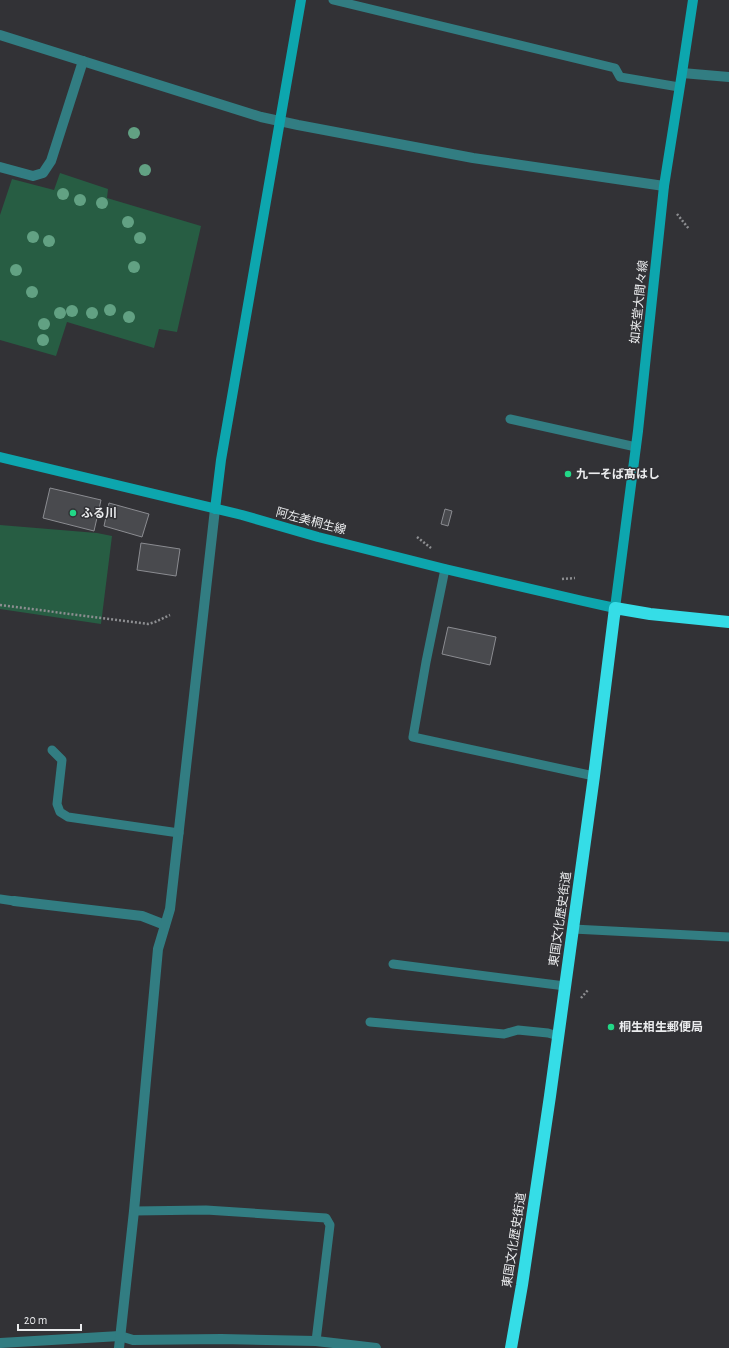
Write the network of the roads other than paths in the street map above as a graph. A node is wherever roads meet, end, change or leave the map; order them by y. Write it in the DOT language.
graph roads {
  1 [pos="301,0"];
  2 [pos="333,0"];
  3 [pos="692,0"];
  4 [pos="0,35"];
  5 [pos="83,61"];
  6 [pos="682,73"];
  7 [pos="729,77"];
  8 [pos="679,87"];
  9 [pos="281,122"];
  10 [pos="0,167"];
  11 [pos="664,186"];
  12 [pos="510,419"];
  13 [pos="636,447"];
  14 [pos="0,457"];
  15 [pos="215,509"];
  16 [pos="445,569"];
  17 [pos="615,608"];
  18 [pos="729,622"];
  19 [pos="52,750"];
  20 [pos="594,776"];
  21 [pos="179,833"];
  22 [pos="0,899"];
  23 [pos="14,901"];
  24 [pos="165,925"];
  25 [pos="573,929"];
  26 [pos="729,937"];
  27 [pos="393,964"];
  28 [pos="565,986"];
  29 [pos="370,1022"];
  30 [pos="558,1036"];
  31 [pos="134,1211"];
  32 [pos="120,1336"];
  33 [pos="316,1341"];
  34 [pos="0,1343"];
  35 [pos="119,1348"];
  36 [pos="376,1348"];
  37 [pos="511,1348"];
  1 -- 9 [label="main road"];
  2 -- 8 [label="lane"];
  3 -- 6 [label="main road, 如来堂大間々線"];
  4 -- 5 [label="street"];
  5 -- 9 [label="street"];
  5 -- 10 [label="street"];
  6 -- 7 [label="street"];
  6 -- 8 [label="main road, 如来堂大間々線"];
  8 -- 11 [label="main road, 如来堂大間々線"];
  9 -- 11 [label="street"];
  9 -- 15 [label="main road"];
  11 -- 13 [label="main road, 如来堂大間々線"];
  12 -- 13 [label="lane"];
  13 -- 17 [label="main road, 如来堂大間々線"];
  14 -- 15 [label="main road, 阿左美桐生線"];
  15 -- 16 [label="main road, 阿左美桐生線"];
  15 -- 21 [label="street"];
  16 -- 17 [label="main road, 阿左美桐生線"];
  16 -- 20 [label="lane"];
  17 -- 18 [label="highway"];
  17 -- 20 [label="highway, 東国文化歴史街道"];
  19 -- 21 [label="lane"];
  20 -- 25 [label="highway, 東国文化歴史街道"];
  21 -- 24 [label="street"];
  22 -- 23 [label="lane"];
  23 -- 24 [label="street"];
  24 -- 31 [label="street"];
  25 -- 26 [label="lane"];
  25 -- 28 [label="highway, 東国文化歴史街道"];
  27 -- 28 [label="lane"];
  28 -- 30 [label="highway, 東国文化歴史街道"];
  29 -- 30 [label="lane"];
  30 -- 37 [label="highway, 東国文化歴史街道"];
  31 -- 32 [label="street"];
  31 -- 33 [label="lane"];
  32 -- 33 [label="street"];
  32 -- 34 [label="street"];
  32 -- 35 [label="street"];
  33 -- 36 [label="street"];
}
